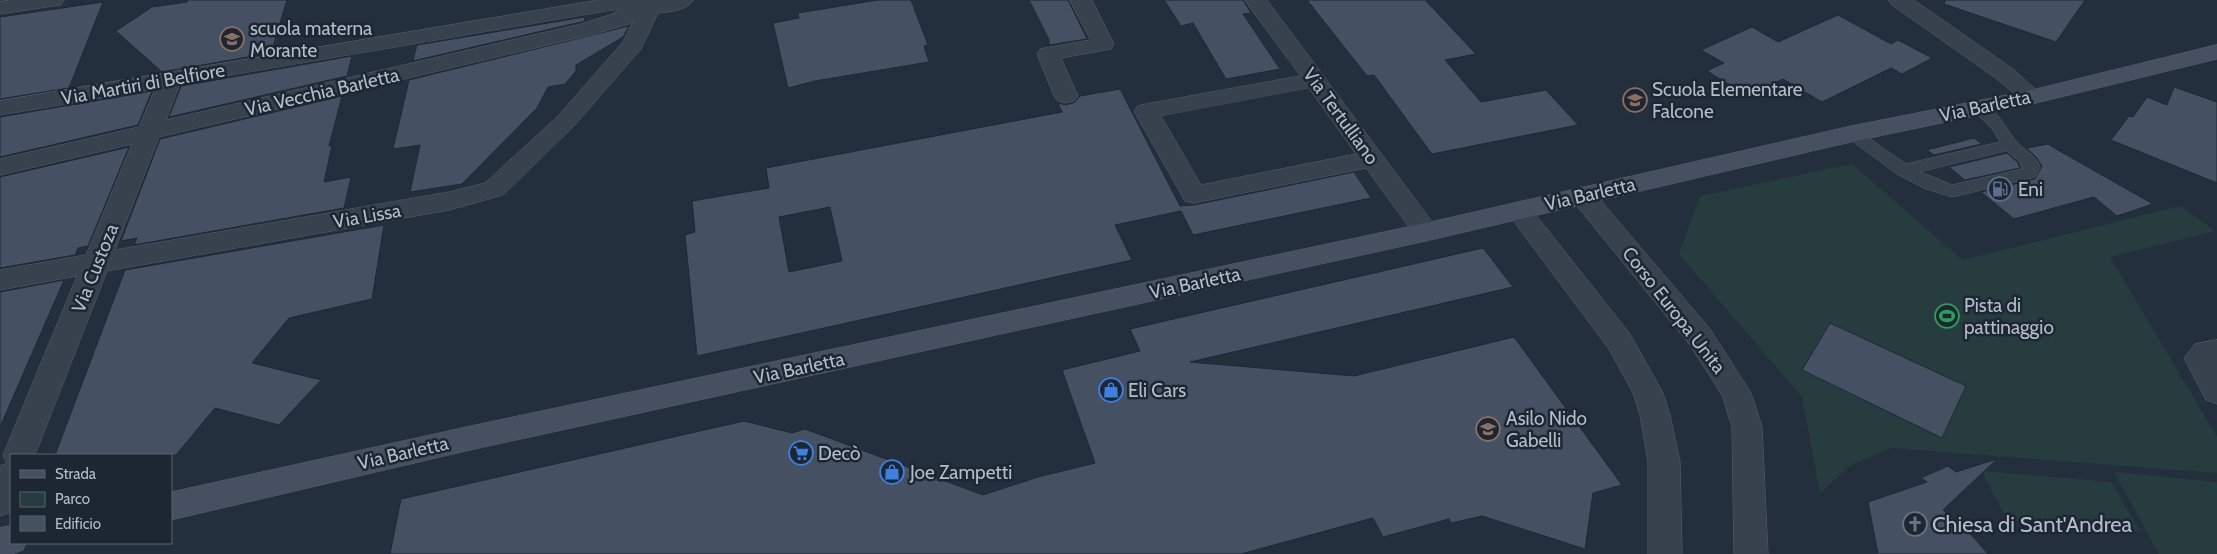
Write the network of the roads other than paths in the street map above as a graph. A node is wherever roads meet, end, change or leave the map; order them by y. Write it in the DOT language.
graph roads {
  1 [pos="53,0"];
  2 [pos="683,0"];
  3 [pos="1082,0"];
  4 [pos="1256,0"];
  5 [pos="1900,0"];
  6 [pos="630,2"];
  7 [pos="0,8"];
  8 [pos="2217,52"];
  9 [pos="170,80"];
  10 [pos="1315,80"];
  11 [pos="1066,96"];
  12 [pos="2032,97"];
  13 [pos="1978,107"];
  14 [pos="0,108"];
  15 [pos="149,132"];
  16 [pos="1851,134"];
  17 [pos="2010,145"];
  18 [pos="1373,159"];
  19 [pos="0,167"];
  20 [pos="1903,170"];
  21 [pos="1582,195"];
  22 [pos="1519,211"];
  23 [pos="1426,232"];
  24 [pos="98,262"];
  25 [pos="0,280"];
  26 [pos="2217,351"];
  27 [pos="2217,392"];
  28 [pos="19,454"];
  29 [pos="10,477"];
  30 [pos="0,502"];
  31 [pos="172,506"];
  32 [pos="1665,554"];
  33 [pos="1751,554"];
  1 -- 7 [label="street"];
  2 -- 6 [label="street, Via Martiri di Belfiore"];
  3 -- 11 [label="street"];
  4 -- 10 [label="street, Via Tertulliano"];
  5 -- 12 [label="street"];
  6 -- 9 [label="street, Via Martiri di Belfiore"];
  6 -- 15 [label="street, Via Vecchia Barletta"];
  6 -- 24 [label="street, Via Lissa"];
  8 -- 12 [label="main road, Via Barletta"];
  9 -- 14 [label="street, Via Martiri di Belfiore"];
  9 -- 15 [label="street, Via Custoza"];
  10 -- 18 [label="street, Via Tertulliano"];
  10 -- 18 [label="street"];
  12 -- 13 [label="main road, Via Barletta"];
  13 -- 16 [label="main road, Via Barletta"];
  13 -- 17 [label="lane"];
  15 -- 19 [label="street, Via Vecchia Barletta"];
  15 -- 24 [label="street, Via Custoza"];
  16 -- 20 [label="lane"];
  16 -- 21 [label="main road, Via Barletta"];
  17 -- 20 [label="lane"];
  17 -- 20 [label="lane"];
  18 -- 23 [label="street, Via Tertulliano"];
  21 -- 22 [label="main road, Via Barletta"];
  21 -- 33 [label="street, Corso Europa Unita"];
  22 -- 23 [label="main road, Via Barletta"];
  22 -- 32 [label="street"];
  23 -- 31 [label="main road, Via Barletta"];
  24 -- 25 [label="street, Via Lissa"];
  24 -- 28 [label="street, Via Custoza"];
  26 -- 27 [label="street"];
  29 -- 30 [label="street"];
}
